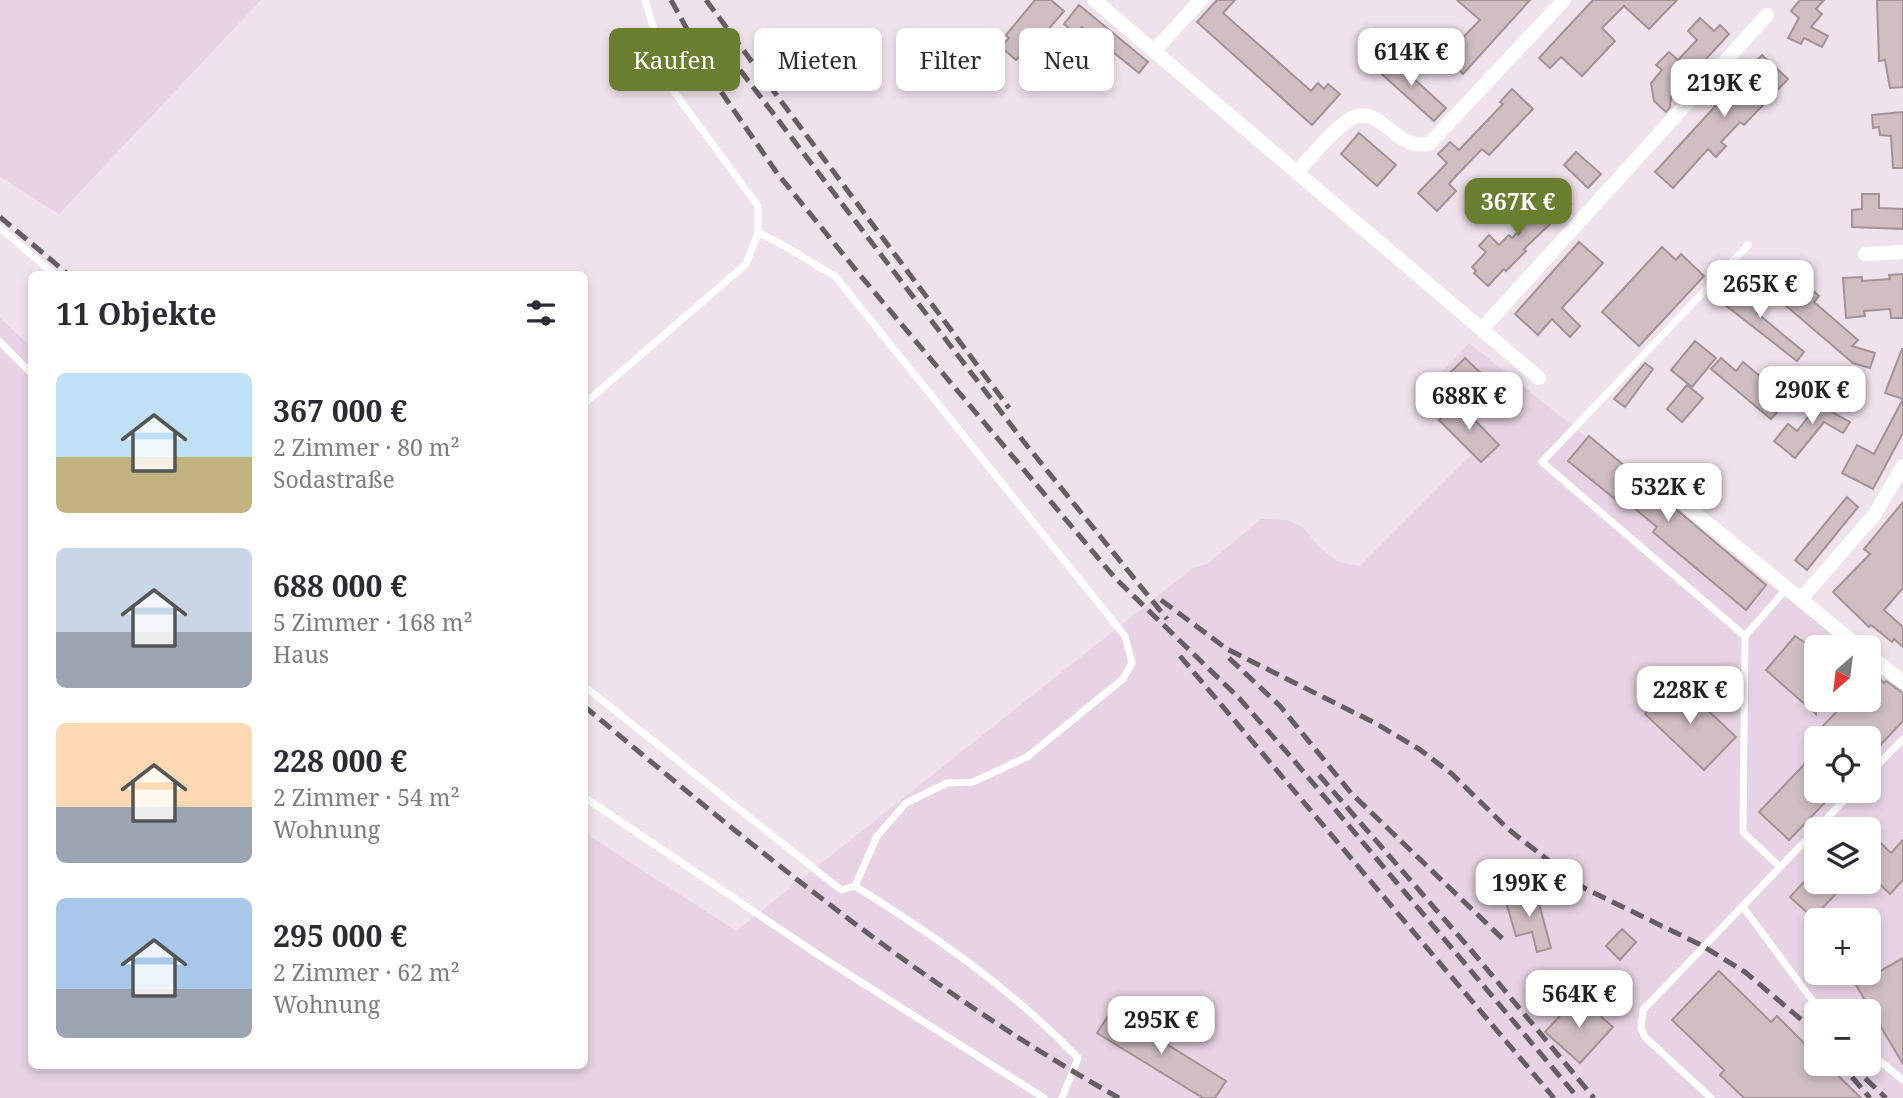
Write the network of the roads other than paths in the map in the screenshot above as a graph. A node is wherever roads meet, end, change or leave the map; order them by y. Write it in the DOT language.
graph roads {
  1 [pos="645,0"];
  2 [pos="1094,0"];
  3 [pos="1201,0"];
  4 [pos="1564,0"];
  5 [pos="1768,15"];
  6 [pos="1154,51"];
  7 [pos="1297,172"];
  8 [pos="0,228"];
  9 [pos="758,233"];
  10 [pos="1748,245"];
  11 [pos="1903,252"];
  12 [pos="1865,254"];
  13 [pos="50,271"];
  14 [pos="1482,328"];
  15 [pos="0,342"];
  16 [pos="28,370"];
  17 [pos="1539,378"];
  18 [pos="588,401"];
  19 [pos="1903,466"];
  20 [pos="1650,476"];
  21 [pos="1787,588"];
  22 [pos="1801,599"];
  23 [pos="1844,635"];
  24 [pos="1745,636"];
  25 [pos="1881,664"];
  26 [pos="1903,682"];
  27 [pos="588,689"];
  28 [pos="1903,738"];
  29 [pos="1881,761"];
  30 [pos="588,800"];
  31 [pos="1841,803"];
  32 [pos="1780,867"];
  33 [pos="855,886"];
  34 [pos="1743,906"];
  35 [pos="1811,999"];
  36 [pos="1881,1062"];
  37 [pos="1903,1080"];
  38 [pos="1044,1098"];
  39 [pos="1062,1098"];
  40 [pos="1711,1098"];
  1 -- 9 [label="lane"];
  2 -- 6 [label="street"];
  3 -- 6 [label="street"];
  4 -- 7 [label="street"];
  5 -- 14 [label="street"];
  6 -- 7 [label="street"];
  7 -- 14 [label="street"];
  8 -- 13 [label="lane"];
  9 -- 18 [label="lane"];
  9 -- 33 [label="lane"];
  10 -- 24 [label="lane"];
  11 -- 12 [label="street"];
  14 -- 17 [label="street"];
  15 -- 16 [label="lane"];
  19 -- 22 [label="street"];
  20 -- 21 [label="street"];
  21 -- 22 [label="street"];
  21 -- 24 [label="lane"];
  22 -- 23 [label="street"];
  24 -- 32 [label="lane"];
  25 -- 26 [label="street"];
  27 -- 33 [label="lane"];
  28 -- 29 [label="lane"];
  30 -- 38 [label="lane"];
  31 -- 32 [label="lane"];
  32 -- 34 [label="lane"];
  33 -- 39 [label="lane"];
  34 -- 35 [label="lane"];
  34 -- 40 [label="lane"];
  36 -- 37 [label="lane"];
}
